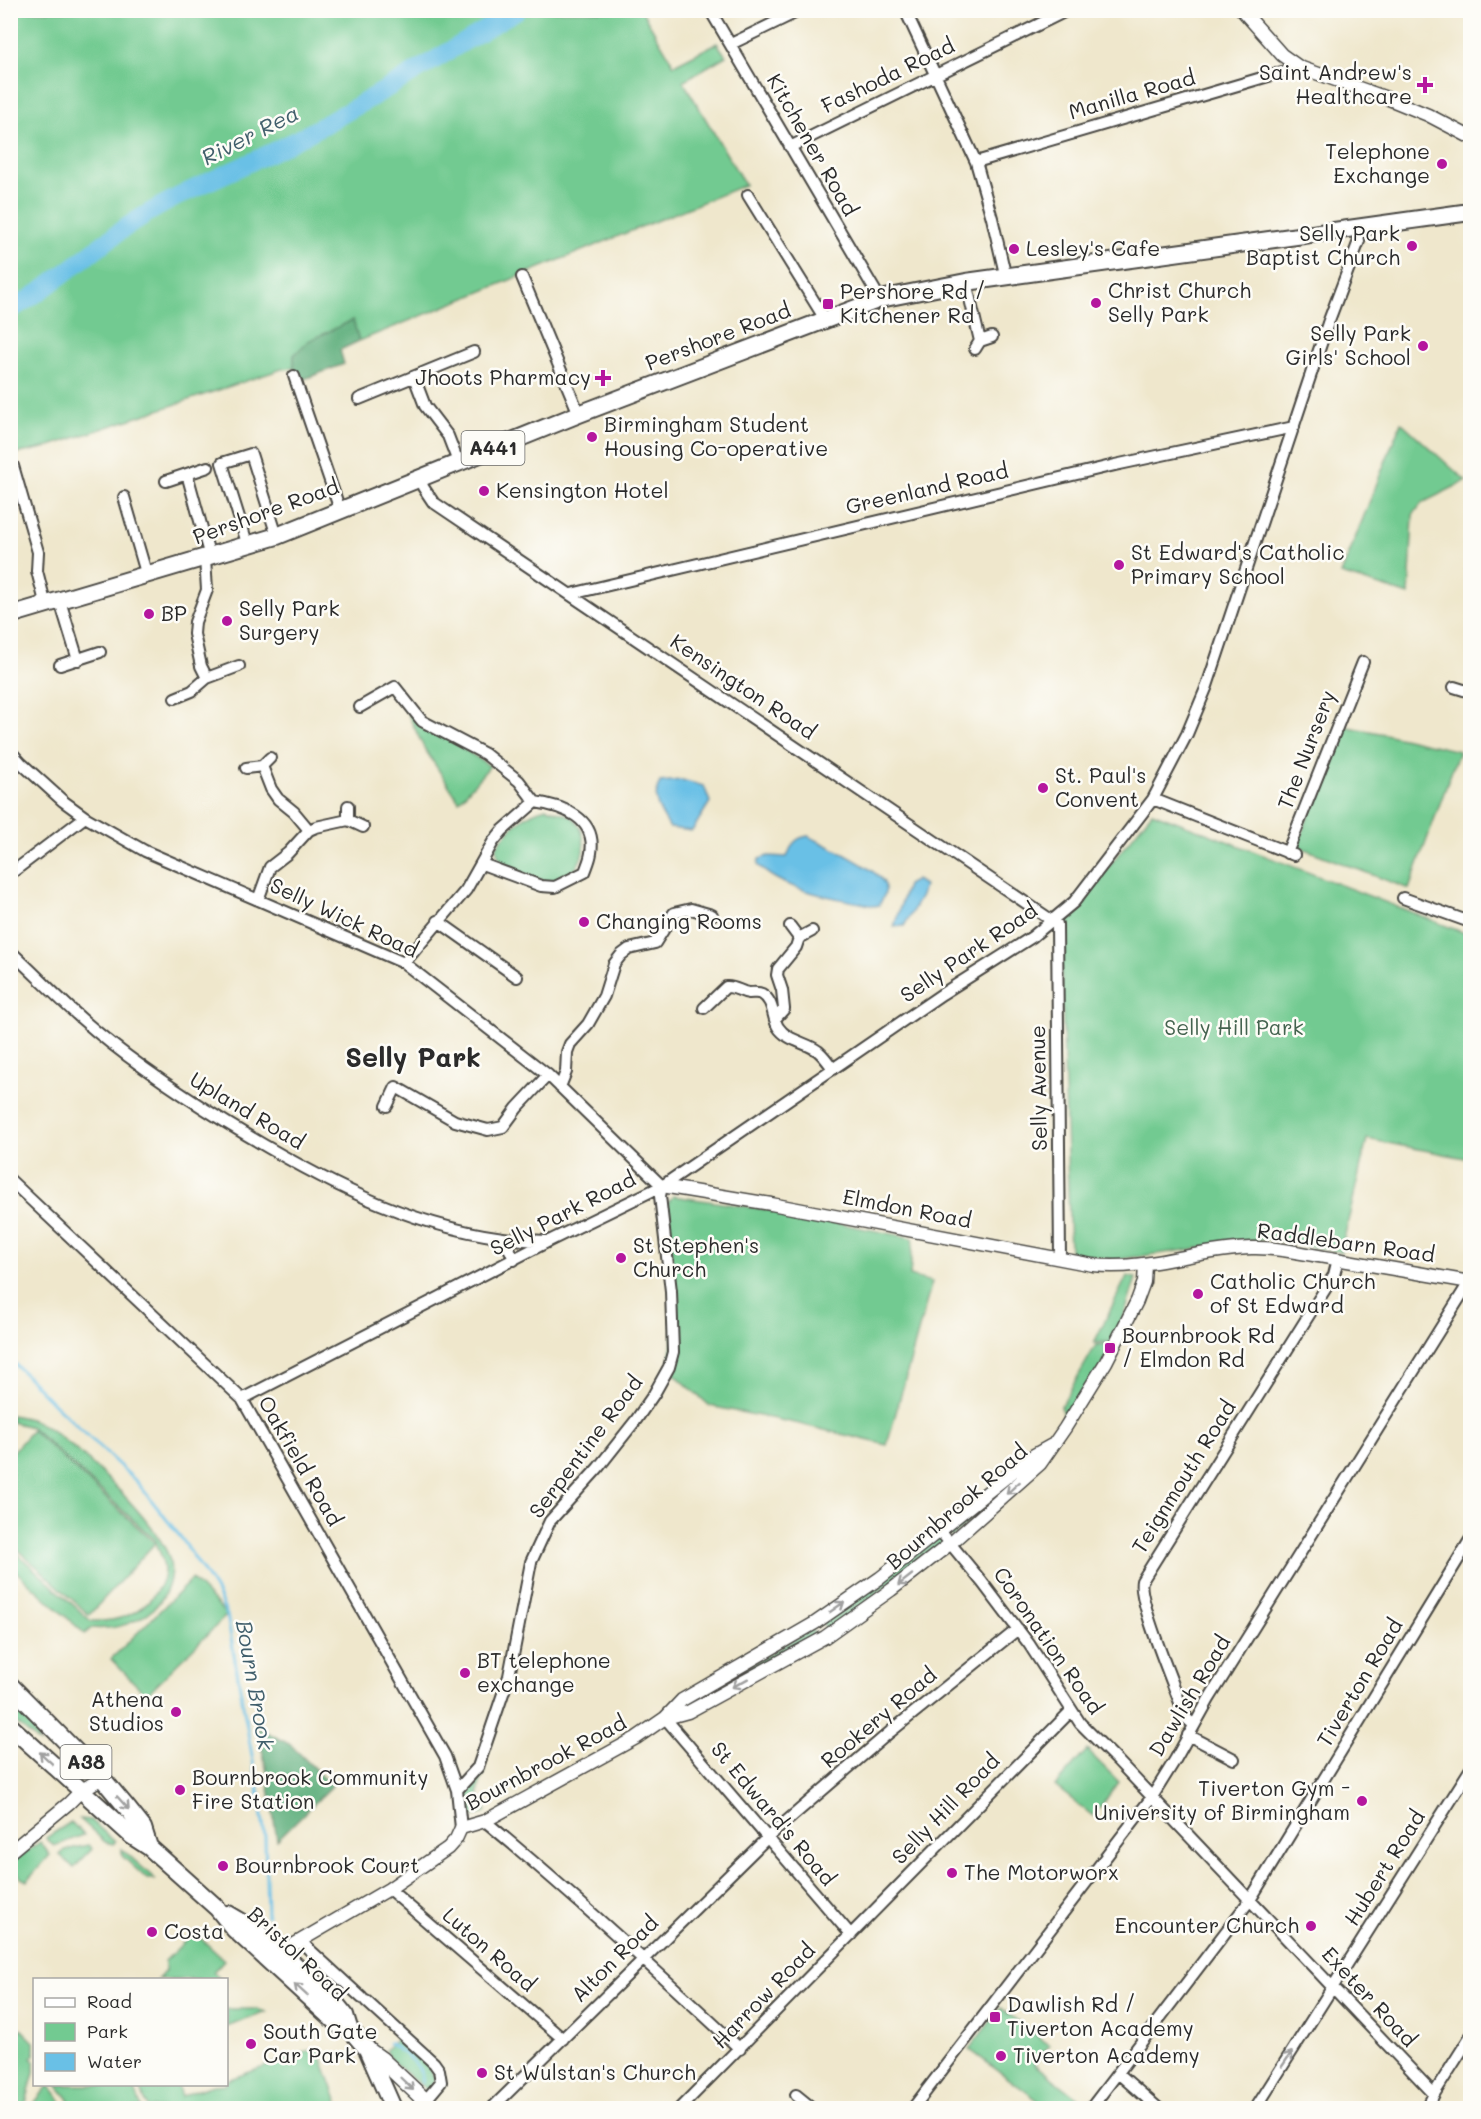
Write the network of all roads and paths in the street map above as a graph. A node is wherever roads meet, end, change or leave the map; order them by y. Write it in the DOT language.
graph roads {
  1 [pos="710,10"];
  2 [pos="801,10"];
  3 [pos="905,10"];
  4 [pos="1068,10"];
  5 [pos="1242,10"];
  6 [pos="730,44"];
  7 [pos="1299,67"];
  8 [pos="934,75"];
  9 [pos="1470,136"];
  10 [pos="790,147"];
  11 [pos="976,162"];
  12 [pos="748,195"];
  13 [pos="1470,212"];
  14 [pos="1357,228"];
  15 [pos="522,277"];
  16 [pos="1006,278"];
  17 [pos="966,282"];
  18 [pos="880,299"];
  19 [pos="825,319"];
  20 [pos="992,337"];
  21 [pos="474,352"];
  22 [pos="294,376"];
  23 [pos="414,377"];
  24 [pos="359,399"];
  25 [pos="579,414"];
  26 [pos="1294,427"];
  27 [pos="458,462"];
  28 [pos="10,466"];
  29 [pos="208,467"];
  30 [pos="187,474"];
  31 [pos="420,478"];
  32 [pos="165,480"];
  33 [pos="124,498"];
  34 [pos="340,510"];
  35 [pos="277,536"];
  36 [pos="248,546"];
  37 [pos="207,558"];
  38 [pos="147,576"];
  39 [pos="571,594"];
  40 [pos="53,604"];
  41 [pos="10,615"];
  42 [pos="100,652"];
  43 [pos="78,660"];
  44 [pos="1363,662"];
  45 [pos="60,665"];
  46 [pos="239,666"];
  47 [pos="207,678"];
  48 [pos="1454,687"];
  49 [pos="1470,692"];
  50 [pos="175,698"];
  51 [pos="360,707"];
  52 [pos="10,751"];
  53 [pos="246,768"];
  54 [pos="1153,799"];
  55 [pos="535,802"];
  56 [pos="348,806"];
  57 [pos="85,817"];
  58 [pos="348,820"];
  59 [pos="363,827"];
  60 [pos="309,830"];
  61 [pos="482,864"];
  62 [pos="10,874"];
  63 [pos="1403,898"];
  64 [pos="258,900"];
  65 [pos="712,915"];
  66 [pos="438,921"];
  67 [pos="1053,921"];
  68 [pos="1470,922"];
  69 [pos="790,926"];
  70 [pos="812,931"];
  71 [pos="799,938"];
  72 [pos="10,951"];
  73 [pos="404,963"];
  74 [pos="517,977"];
  75 [pos="704,1008"];
  76 [pos="776,1019"];
  77 [pos="833,1069"];
  78 [pos="548,1075"];
  79 [pos="560,1087"];
  80 [pos="387,1106"];
  81 [pos="10,1180"];
  82 [pos="662,1186"];
  83 [pos="500,1238"];
  84 [pos="549,1241"];
  85 [pos="1060,1257"];
  86 [pos="1338,1259"];
  87 [pos="514,1260"];
  88 [pos="1145,1265"];
  89 [pos="1470,1281"];
  90 [pos="242,1399"];
  91 [pos="1052,1445"];
  92 [pos="940,1530"];
  93 [pos="1470,1540"];
  94 [pos="951,1543"];
  95 [pos="815,1623"];
  96 [pos="1018,1629"];
  97 [pos="825,1637"];
  98 [pos="10,1685"];
  99 [pos="1071,1711"];
  100 [pos="665,1718"];
  101 [pos="10,1726"];
  102 [pos="1191,1730"];
  103 [pos="1234,1759"];
  104 [pos="1470,1770"];
  105 [pos="102,1778"];
  106 [pos="82,1790"];
  107 [pos="457,1790"];
  108 [pos="1152,1797"];
  109 [pos="485,1821"];
  110 [pos="461,1828"];
  111 [pos="767,1838"];
  112 [pos="149,1847"];
  113 [pos="10,1852"];
  114 [pos="389,1889"];
  115 [pos="1250,1900"];
  116 [pos="850,1935"];
  117 [pos="300,1941"];
  118 [pos="275,1956"];
  119 [pos="644,1958"];
  120 [pos="1334,1988"];
  121 [pos="1470,2037"];
  122 [pos="563,2039"];
  123 [pos="367,2049"];
  124 [pos="740,2049"];
  125 [pos="1118,2073"];
  126 [pos="1434,2094"];
  127 [pos="796,2095"];
  128 [pos="429,2105"];
  129 [pos="393,2109"];
  130 [pos="492,2109"];
  131 [pos="680,2109"];
  132 [pos="812,2109"];
  133 [pos="913,2109"];
  134 [pos="1091,2109"];
  135 [pos="1158,2109"];
  136 [pos="1256,2109"];
  137 [pos="1427,2109"];
  1 -- 6 [label="street, Kitchener Road"];
  2 -- 6 [label="street"];
  3 -- 8 [label="street"];
  4 -- 8 [label="street, Fashoda Road"];
  5 -- 7 [label="street"];
  6 -- 10 [label="street, Kitchener Road"];
  7 -- 9 [label="street"];
  7 -- 11 [label="street, Manilla Road"];
  8 -- 10 [label="street, Fashoda Road"];
  8 -- 11 [label="street"];
  10 -- 18 [label="street, Kitchener Road"];
  11 -- 16 [label="street"];
  12 -- 19 [label="street"];
  13 -- 14 [label="main road, Pershore Road / A441"];
  14 -- 16 [label="main road, Pershore Road / A441"];
  14 -- 26 [label="street, Selly Park Road"];
  15 -- 25 [label="street"];
  16 -- 17 [label="main road, Pershore Road / A441"];
  17 -- 18 [label="main road, Pershore Road / A441"];
  17 -- 20 [label="street"];
  18 -- 19 [label="main road, Pershore Road / A441"];
  19 -- 25 [label="main road, Pershore Road / A441"];
  21 -- 23 [label="street"];
  22 -- 34 [label="street"];
  23 -- 24 [label="street"];
  23 -- 27 [label="street"];
  25 -- 27 [label="main road, Pershore Road / A441"];
  26 -- 39 [label="street, Greenland Road"];
  26 -- 54 [label="street, Selly Park Road"];
  27 -- 31 [label="main road, Pershore Road / A441"];
  28 -- 40 [label="street"];
  29 -- 30 [label="street"];
  30 -- 32 [label="street"];
  30 -- 37 [label="street"];
  31 -- 34 [label="main road, Pershore Road / A441"];
  31 -- 39 [label="street, Kensington Road"];
  33 -- 38 [label="street"];
  34 -- 35 [label="main road, Pershore Road / A441"];
  35 -- 36 [label="main road, Pershore Road / A441"];
  35 -- 36 [label="street"];
  36 -- 37 [label="main road, Pershore Road / A441"];
  37 -- 38 [label="main road, Pershore Road / A441"];
  37 -- 47 [label="street"];
  38 -- 40 [label="main road, Pershore Road / A441"];
  39 -- 67 [label="street, Kensington Road"];
  40 -- 41 [label="main road, Pershore Road / A441"];
  40 -- 43 [label="street"];
  42 -- 43 [label="street"];
  43 -- 45 [label="street"];
  44 -- 54 [label="street, The Nursery"];
  46 -- 47 [label="street"];
  47 -- 50 [label="street"];
  48 -- 49 [label="street"];
  51 -- 55 [label="street"];
  52 -- 57 [label="street, Selly Wick Road"];
  53 -- 60 [label="street"];
  54 -- 67 [label="street, Selly Park Road"];
  55 -- 61 [label="street"];
  55 -- 61 [label="street"];
  56 -- 58 [label="street"];
  57 -- 62 [label="street"];
  57 -- 64 [label="street, Selly Wick Road"];
  58 -- 59 [label="street"];
  58 -- 60 [label="street"];
  60 -- 64 [label="street"];
  61 -- 66 [label="street"];
  63 -- 68 [label="street"];
  64 -- 73 [label="street, Selly Wick Road"];
  65 -- 79 [label="street"];
  66 -- 73 [label="street"];
  66 -- 74 [label="street"];
  67 -- 77 [label="street, Selly Park Road"];
  67 -- 85 [label="street, Selly Avenue"];
  69 -- 71 [label="street"];
  70 -- 71 [label="street"];
  71 -- 76 [label="street"];
  72 -- 83 [label="street, Upland Road"];
  73 -- 78 [label="street, Selly Wick Road"];
  75 -- 76 [label="street"];
  76 -- 77 [label="street"];
  77 -- 82 [label="street, Selly Park Road"];
  78 -- 79 [label="street, Selly Wick Road"];
  78 -- 80 [label="street"];
  79 -- 82 [label="street, Selly Wick Road"];
  81 -- 90 [label="street, Oakfield Road"];
  82 -- 84 [label="street, Selly Park Road"];
  82 -- 85 [label="street, Elmdon Road"];
  82 -- 107 [label="street, Serpentine Road"];
  83 -- 84 [label="street, Upland Road"];
  83 -- 87 [label="street"];
  84 -- 87 [label="street, Selly Park Road"];
  85 -- 88 [label="street, Elmdon Road"];
  86 -- 88 [label="street, Raddlebarn Road"];
  86 -- 89 [label="street, Raddlebarn Road"];
  86 -- 102 [label="street, Teignmouth Road"];
  87 -- 90 [label="street, Selly Park Road"];
  88 -- 91 [label="street, Bournbrook Road"];
  89 -- 102 [label="street, Dawlish Road"];
  90 -- 107 [label="street, Oakfield Road"];
  91 -- 92 [label="street, Bournbrook Road"];
  91 -- 94 [label="street, Bournbrook Road, one-way"];
  92 -- 94 [label="street, Coronation Road"];
  95 -- 92 [label="street, Bournbrook Road, one-way"];
  93 -- 115 [label="street, Tiverton Road"];
  94 -- 96 [label="street, Coronation Road"];
  94 -- 97 [label="street, Bournbrook Road, one-way"];
  95 -- 97 [label="street"];
  95 -- 100 [label="street, Bournbrook Road"];
  96 -- 99 [label="street, Coronation Road"];
  96 -- 111 [label="street, Rookery Road"];
  97 -- 100 [label="street, Bournbrook Road, one-way"];
  98 -- 105 [label="main road, Bristol Road / A38"];
  98 -- 106 [label="main road"];
  99 -- 108 [label="street, Coronation Road"];
  99 -- 116 [label="street, Selly Hill Road"];
  100 -- 109 [label="street, Bournbrook Road"];
  100 -- 111 [label="street, St Edward's Road"];
  106 -- 101 [label="main road, Bristol Road / A38, one-way"];
  102 -- 103 [label="street"];
  102 -- 108 [label="street, Dawlish Road"];
  104 -- 120 [label="street, Hubert Road"];
  105 -- 106 [label="street"];
  105 -- 112 [label="main road, Bristol Road / A38, one-way"];
  106 -- 112 [label="main road, Bristol Road / A38"];
  106 -- 113 [label="street"];
  107 -- 110 [label="street, Oakfield Road"];
  108 -- 115 [label="street, Exeter Road"];
  108 -- 133 [label="street, Dawlish Road"];
  109 -- 110 [label="street, Bournbrook Road"];
  109 -- 119 [label="street"];
  110 -- 114 [label="street, Bournbrook Road"];
  111 -- 116 [label="street, St Edward's Road"];
  111 -- 119 [label="street, Alton Road"];
  112 -- 118 [label="main road, Bristol Road / A38"];
  114 -- 117 [label="street, Bournbrook Road"];
  114 -- 122 [label="street, Luton Road"];
  115 -- 120 [label="street, Exeter Road"];
  115 -- 125 [label="street, Tiverton Road"];
  116 -- 124 [label="street, Harrow Road"];
  117 -- 118 [label="street, Bournbrook Road"];
  117 -- 128 [label="street"];
  118 -- 123 [label="main road, Bristol Road / A38"];
  119 -- 122 [label="street, Alton Road"];
  119 -- 124 [label="street"];
  120 -- 126 [label="street, Exeter Road"];
  136 -- 120 [label="street, Hubert Road, one-way"];
  121 -- 126 [label="street"];
  122 -- 130 [label="street, Alton Road"];
  123 -- 128 [label="main road, Bristol Road, one-way"];
  123 -- 129 [label="main road, A38"];
  124 -- 131 [label="street, Harrow Road"];
  125 -- 134 [label="street, Tiverton Road"];
  125 -- 135 [label="street"];
  126 -- 137 [label="street"];
  127 -- 132 [label="street"];
}
